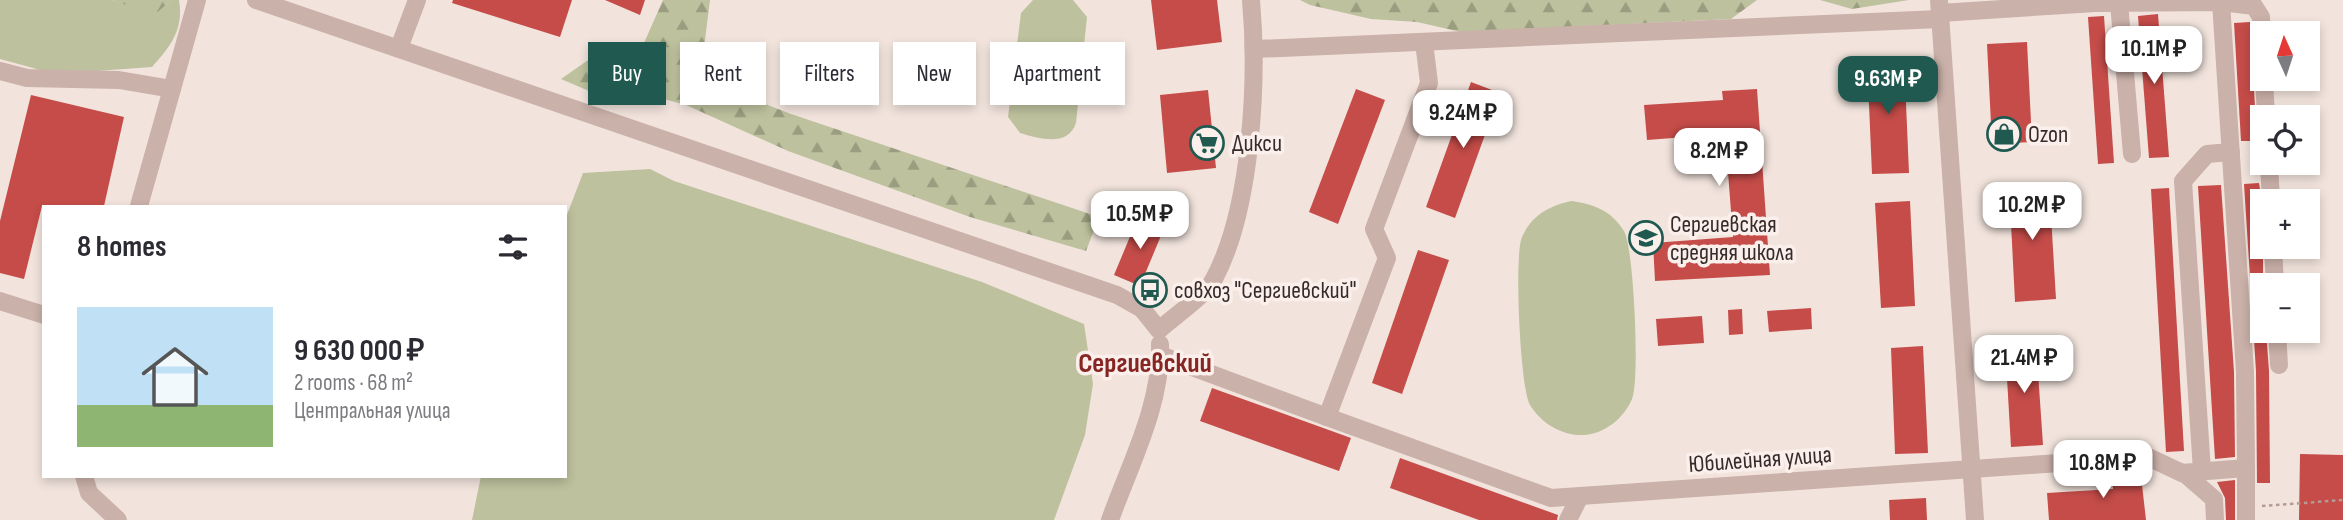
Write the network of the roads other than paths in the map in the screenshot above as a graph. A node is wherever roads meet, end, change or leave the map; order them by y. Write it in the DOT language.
graph roads {
  1 [pos="197,0"];
  2 [pos="256,0"];
  3 [pos="416,0"];
  4 [pos="1251,0"];
  5 [pos="2087,2"];
  6 [pos="2221,2"];
  7 [pos="2119,3"];
  8 [pos="1940,11"];
  9 [pos="2261,21"];
  10 [pos="1424,42"];
  11 [pos="399,48"];
  12 [pos="1256,49"];
  13 [pos="0,71"];
  14 [pos="172,89"];
  15 [pos="2231,152"];
  16 [pos="2132,154"];
  17 [pos="139,205"];
  18 [pos="0,301"];
  19 [pos="42,314"];
  20 [pos="1159,330"];
  21 [pos="2278,343"];
  22 [pos="1160,355"];
  23 [pos="2279,365"];
  24 [pos="1327,417"];
  25 [pos="1971,468"];
  26 [pos="2246,468"];
  27 [pos="2193,472"];
  28 [pos="85,478"];
  29 [pos="1580,496"];
  30 [pos="2245,513"];
  31 [pos="118,520"];
  32 [pos="1110,520"];
  33 [pos="1568,520"];
  34 [pos="1975,520"];
  35 [pos="2215,520"];
  1 -- 14 [label="street"];
  2 -- 11 [label="street"];
  3 -- 11 [label="street"];
  4 -- 12 [label="street"];
  5 -- 7 [label="street"];
  5 -- 8 [label="street"];
  6 -- 7 [label="street"];
  6 -- 9 [label="street"];
  6 -- 15 [label="street"];
  7 -- 16 [label="street"];
  8 -- 10 [label="street"];
  8 -- 25 [label="street"];
  10 -- 12 [label="street"];
  10 -- 24 [label="street"];
  11 -- 20 [label="street"];
  12 -- 20 [label="street"];
  13 -- 14 [label="street"];
  14 -- 17 [label="street"];
  15 -- 26 [label="street"];
  15 -- 27 [label="street"];
  18 -- 19 [label="street"];
  20 -- 22 [label="street"];
  21 -- 23 [label="street"];
  22 -- 24 [label="street, Юбилейная улица"];
  22 -- 32 [label="street"];
  24 -- 29 [label="street, Юбилейная улица"];
  25 -- 27 [label="street, Юбилейная улица"];
  25 -- 29 [label="street, Юбилейная улица"];
  25 -- 34 [label="street"];
  26 -- 27 [label="street"];
  26 -- 30 [label="street"];
  27 -- 35 [label="street"];
  28 -- 31 [label="street"];
  29 -- 33 [label="street"];
}
